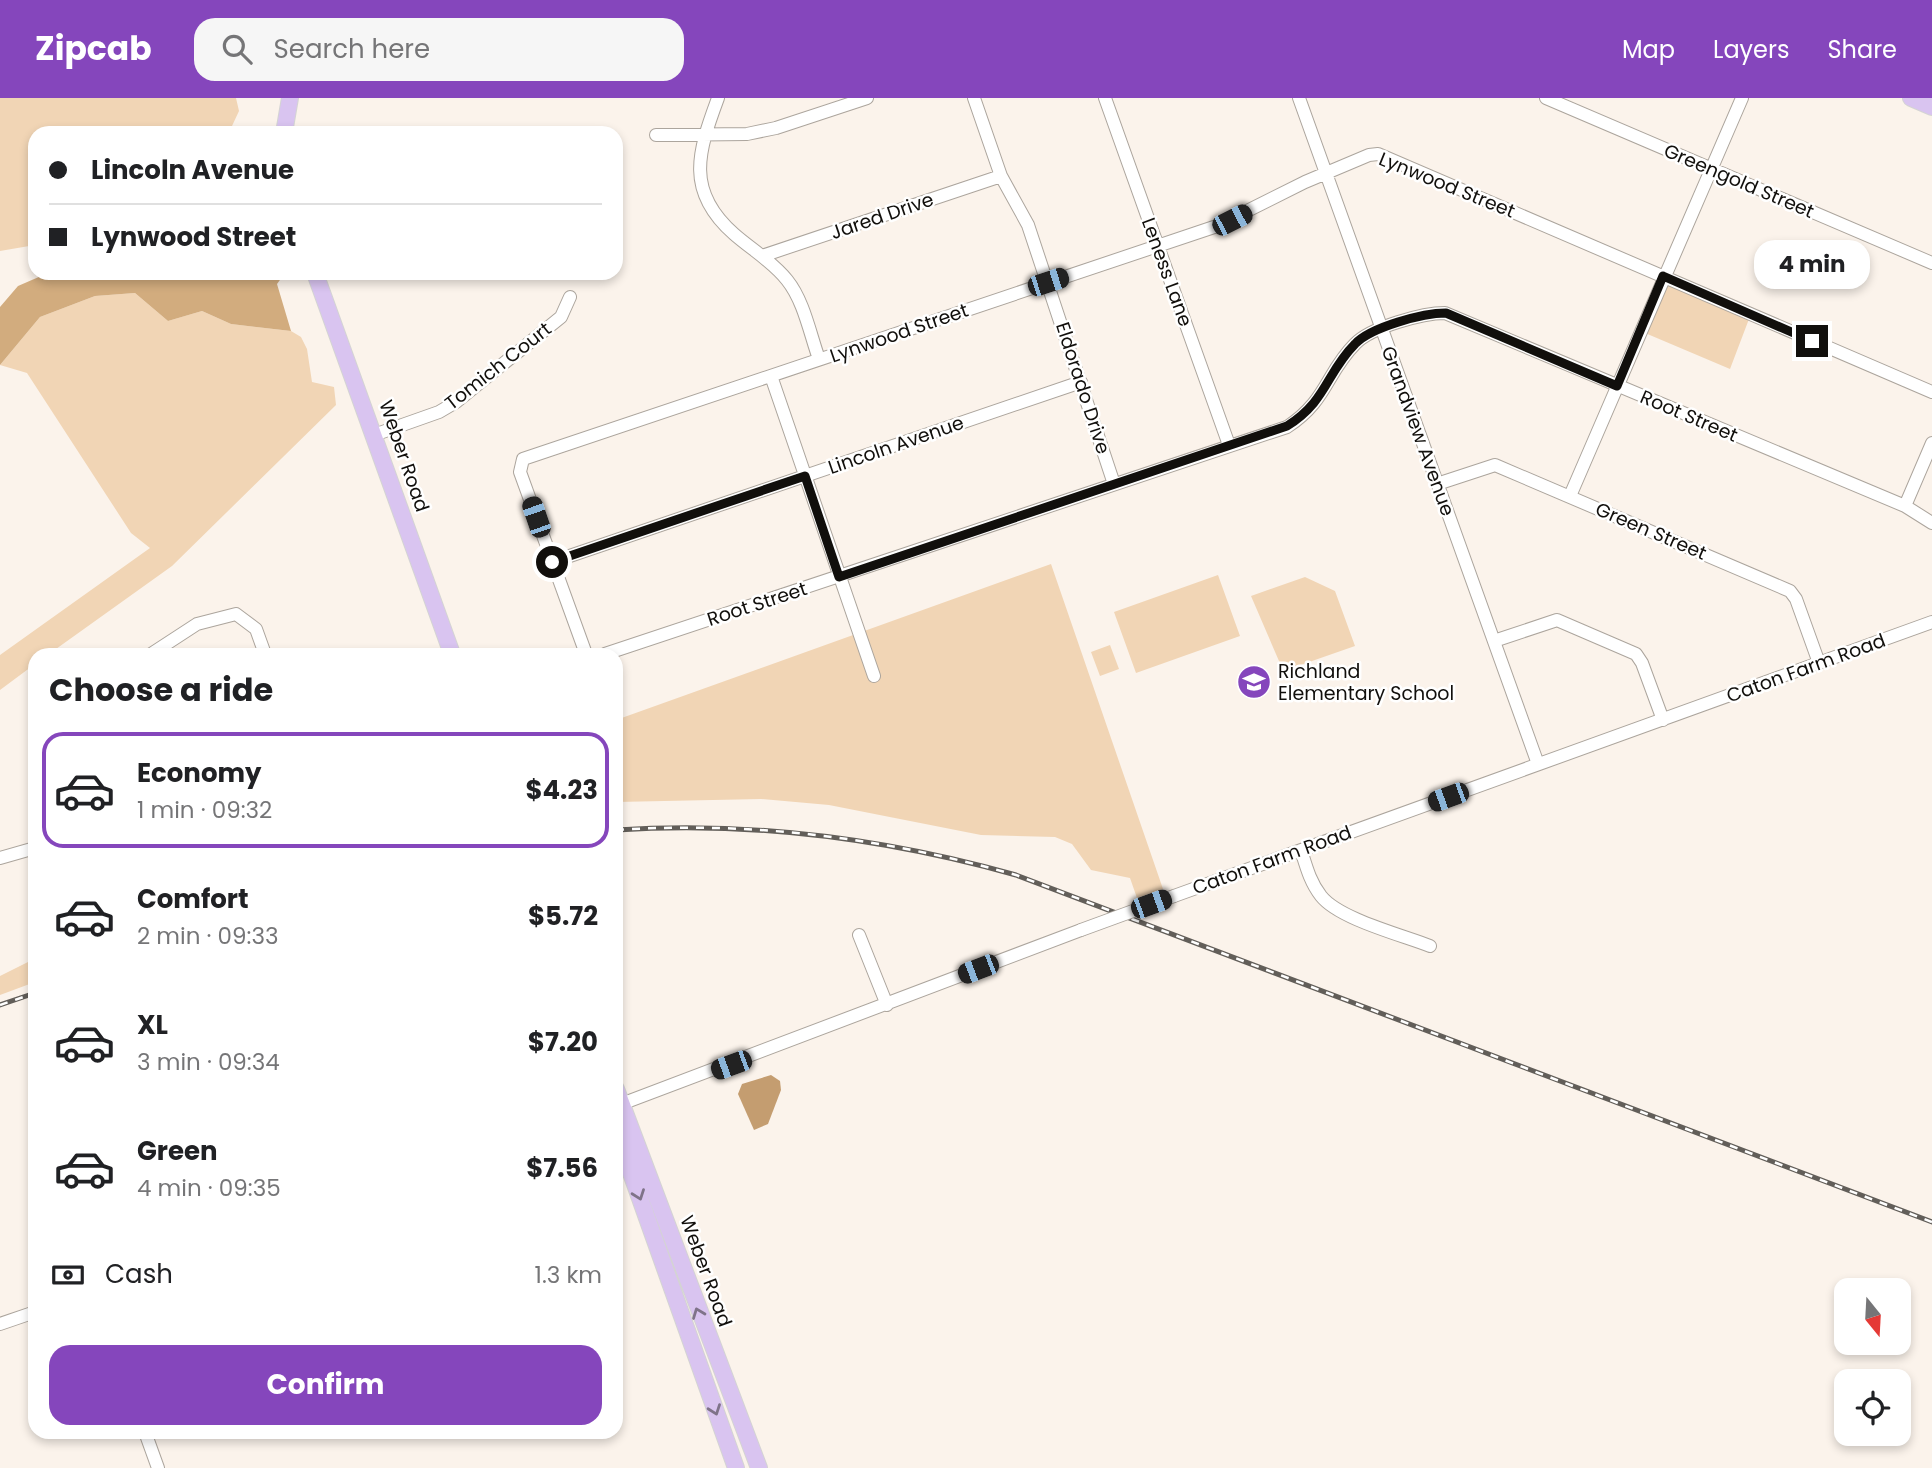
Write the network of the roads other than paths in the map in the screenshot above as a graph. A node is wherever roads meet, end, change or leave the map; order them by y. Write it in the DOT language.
graph roads {
  1 [pos="290,98"];
  2 [pos="718,98"];
  3 [pos="867,98"];
  4 [pos="974,98"];
  5 [pos="1105,98"];
  6 [pos="1299,98"];
  7 [pos="1546,98"];
  8 [pos="1742,98"];
  9 [pos="1911,98"];
  10 [pos="1932,107"];
  11 [pos="285,126"];
  12 [pos="656,135"];
  13 [pos="704,135"];
  14 [pos="1713,170"];
  15 [pos="1326,174"];
  16 [pos="1001,176"];
  17 [pos="1158,246"];
  18 [pos="762,256"];
  19 [pos="1932,263"];
  20 [pos="1663,276"];
  21 [pos="318,280"];
  22 [pos="1048,282"];
  23 [pos="570,297"];
  24 [pos="1382,330"];
  25 [pos="819,359"];
  26 [pos="771,376"];
  27 [pos="1081,382"];
  28 [pos="1617,386"];
  29 [pos="1932,392"];
  30 [pos="374,435"];
  31 [pos="1932,443"];
  32 [pos="1229,445"];
  33 [pos="805,476"];
  34 [pos="1115,484"];
  35 [pos="1437,484"];
  36 [pos="1570,496"];
  37 [pos="1905,506"];
  38 [pos="1932,523"];
  39 [pos="552,562"];
  40 [pos="839,577"];
  41 [pos="1932,622"];
  42 [pos="1494,641"];
  43 [pos="160,648"];
  44 [pos="263,648"];
  45 [pos="450,648"];
  46 [pos="584,648"];
  47 [pos="622,648"];
  48 [pos="1819,663"];
  49 [pos="874,676"];
  50 [pos="1663,720"];
  51 [pos="1538,764"];
  52 [pos="28,850"];
  53 [pos="1301,850"];
  54 [pos="0,858"];
  55 [pos="859,935"];
  56 [pos="1430,946"];
  57 [pos="887,1005"];
  58 [pos="623,1097"];
  59 [pos="623,1112"];
  60 [pos="623,1151"];
  61 [pos="28,1314"];
  62 [pos="0,1324"];
  63 [pos="148,1439"];
  64 [pos="158,1468"];
  65 [pos="736,1468"];
  66 [pos="759,1468"];
  1 -- 11 [label="main road"];
  2 -- 13 [label="street"];
  3 -- 13 [label="street"];
  4 -- 16 [label="street, Eldorado Drive"];
  5 -- 17 [label="street, Leness Lane"];
  6 -- 15 [label="street, Grandview Avenue"];
  7 -- 14 [label="street, Greengold Street"];
  8 -- 14 [label="street"];
  9 -- 10 [label="main road"];
  12 -- 13 [label="street"];
  13 -- 18 [label="street"];
  14 -- 19 [label="street, Greengold Street"];
  14 -- 20 [label="street"];
  15 -- 17 [label="street, Lynwood Street"];
  15 -- 20 [label="street, Lynwood Street"];
  15 -- 24 [label="street, Grandview Avenue"];
  16 -- 18 [label="street, Jared Drive"];
  16 -- 22 [label="street, Eldorado Drive"];
  17 -- 22 [label="street, Lynwood Street"];
  17 -- 32 [label="street, Leness Lane"];
  18 -- 25 [label="street"];
  20 -- 28 [label="street"];
  20 -- 29 [label="street, Lynwood Street"];
  21 -- 30 [label="main road, Weber Road"];
  22 -- 25 [label="street, Lynwood Street"];
  22 -- 27 [label="street, Eldorado Drive"];
  23 -- 30 [label="street, Tomich Court"];
  24 -- 28 [label="street, Root Street"];
  24 -- 32 [label="street, Root Street"];
  24 -- 35 [label="street, Grandview Avenue"];
  25 -- 26 [label="street, Lynwood Street"];
  26 -- 33 [label="street"];
  26 -- 39 [label="street, Lynwood Street"];
  27 -- 33 [label="street, Lincoln Avenue"];
  27 -- 34 [label="street, Eldorado Drive"];
  28 -- 36 [label="street"];
  28 -- 37 [label="street, Root Street"];
  30 -- 45 [label="main road, Weber Road"];
  31 -- 37 [label="street"];
  32 -- 34 [label="street, Root Street"];
  33 -- 39 [label="street, Lincoln Avenue"];
  33 -- 40 [label="street"];
  34 -- 40 [label="street, Root Street"];
  35 -- 36 [label="street, Green Street"];
  35 -- 42 [label="street, Grandview Avenue"];
  36 -- 48 [label="street, Green Street"];
  37 -- 38 [label="street, Root Street"];
  39 -- 46 [label="street"];
  40 -- 47 [label="street, Root Street"];
  40 -- 49 [label="street"];
  41 -- 48 [label="street, Caton Farm Road"];
  42 -- 50 [label="street"];
  42 -- 51 [label="street, Grandview Avenue"];
  43 -- 44 [label="street"];
  48 -- 50 [label="street, Caton Farm Road"];
  50 -- 51 [label="street, Caton Farm Road"];
  51 -- 53 [label="street, Caton Farm Road"];
  52 -- 54 [label="street"];
  53 -- 56 [label="street"];
  53 -- 57 [label="street, Caton Farm Road, bridge"];
  55 -- 57 [label="street"];
  57 -- 58 [label="street, Caton Farm Road"];
  66 -- 59 [label="main road, Weber Road, one-way"];
  60 -- 65 [label="main road, Weber Road, one-way"];
  61 -- 62 [label="street"];
  63 -- 64 [label="street"];
}
